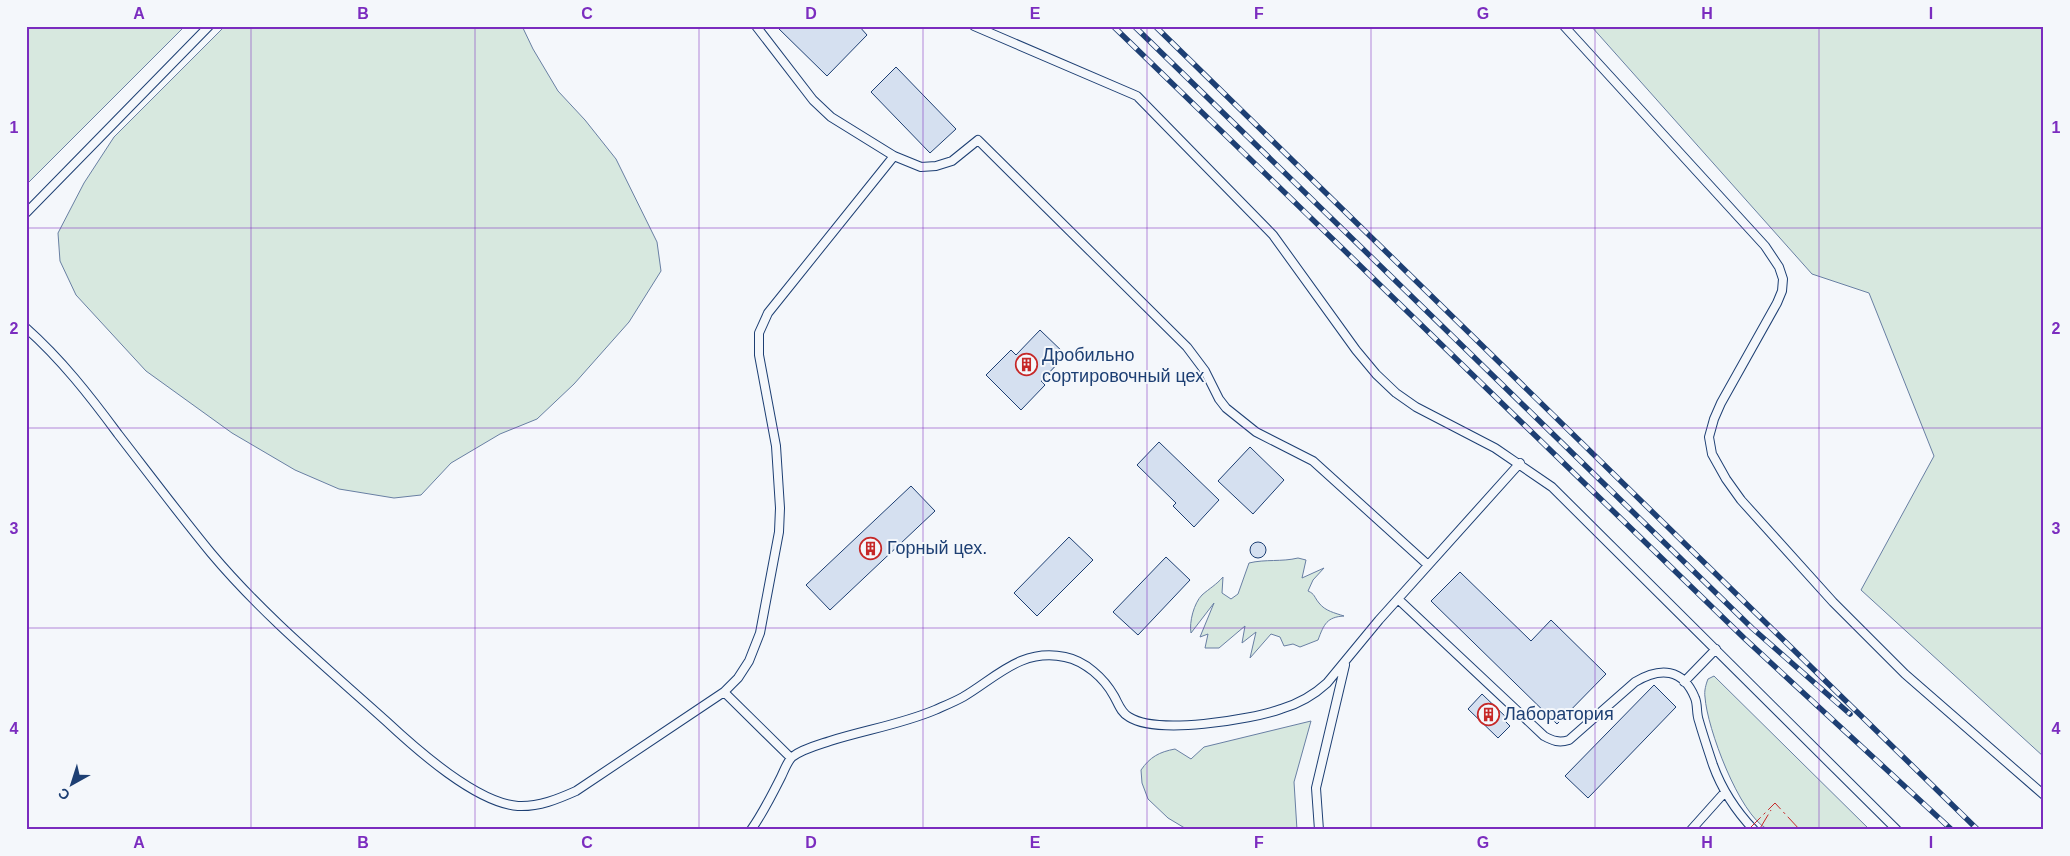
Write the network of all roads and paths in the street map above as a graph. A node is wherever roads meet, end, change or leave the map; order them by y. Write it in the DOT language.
graph roads {
  1 [pos="209,26"];
  2 [pos="756,26"];
  3 [pos="974,26"];
  4 [pos="1564,26"];
  5 [pos="894,156"];
  6 [pos="26,213"];
  7 [pos="26,328"];
  8 [pos="1520,463"];
  9 [pos="1428,565"];
  10 [pos="1398,599"];
  11 [pos="1716,649"];
  12 [pos="1345,663"];
  13 [pos="1684,682"];
  14 [pos="724,692"];
  15 [pos="791,758"];
  16 [pos="1725,792"];
  17 [pos="2044,795"];
  18 [pos="751,830"];
  19 [pos="1319,830"];
  20 [pos="1691,830"];
  21 [pos="1754,830"];
  22 [pos="1897,830"];
  1 -- 6 [label="lane"];
  2 -- 5 [label="lane"];
  3 -- 8 [label="lane"];
  4 -- 17 [label="lane"];
  5 -- 9 [label="lane"];
  5 -- 14 [label="lane"];
  7 -- 14 [label="lane"];
  8 -- 9 [label="lane"];
  8 -- 11 [label="lane"];
  9 -- 10 [label="lane"];
  10 -- 12 [label="lane"];
  10 -- 13 [label="lane"];
  11 -- 13 [label="lane"];
  11 -- 22 [label="lane"];
  12 -- 15 [label="lane"];
  12 -- 19 [label="lane"];
  13 -- 16 [label="lane"];
  14 -- 15 [label="lane"];
  15 -- 18 [label="lane"];
  16 -- 20 [label="lane"];
  16 -- 21 [label="lane"];
}
